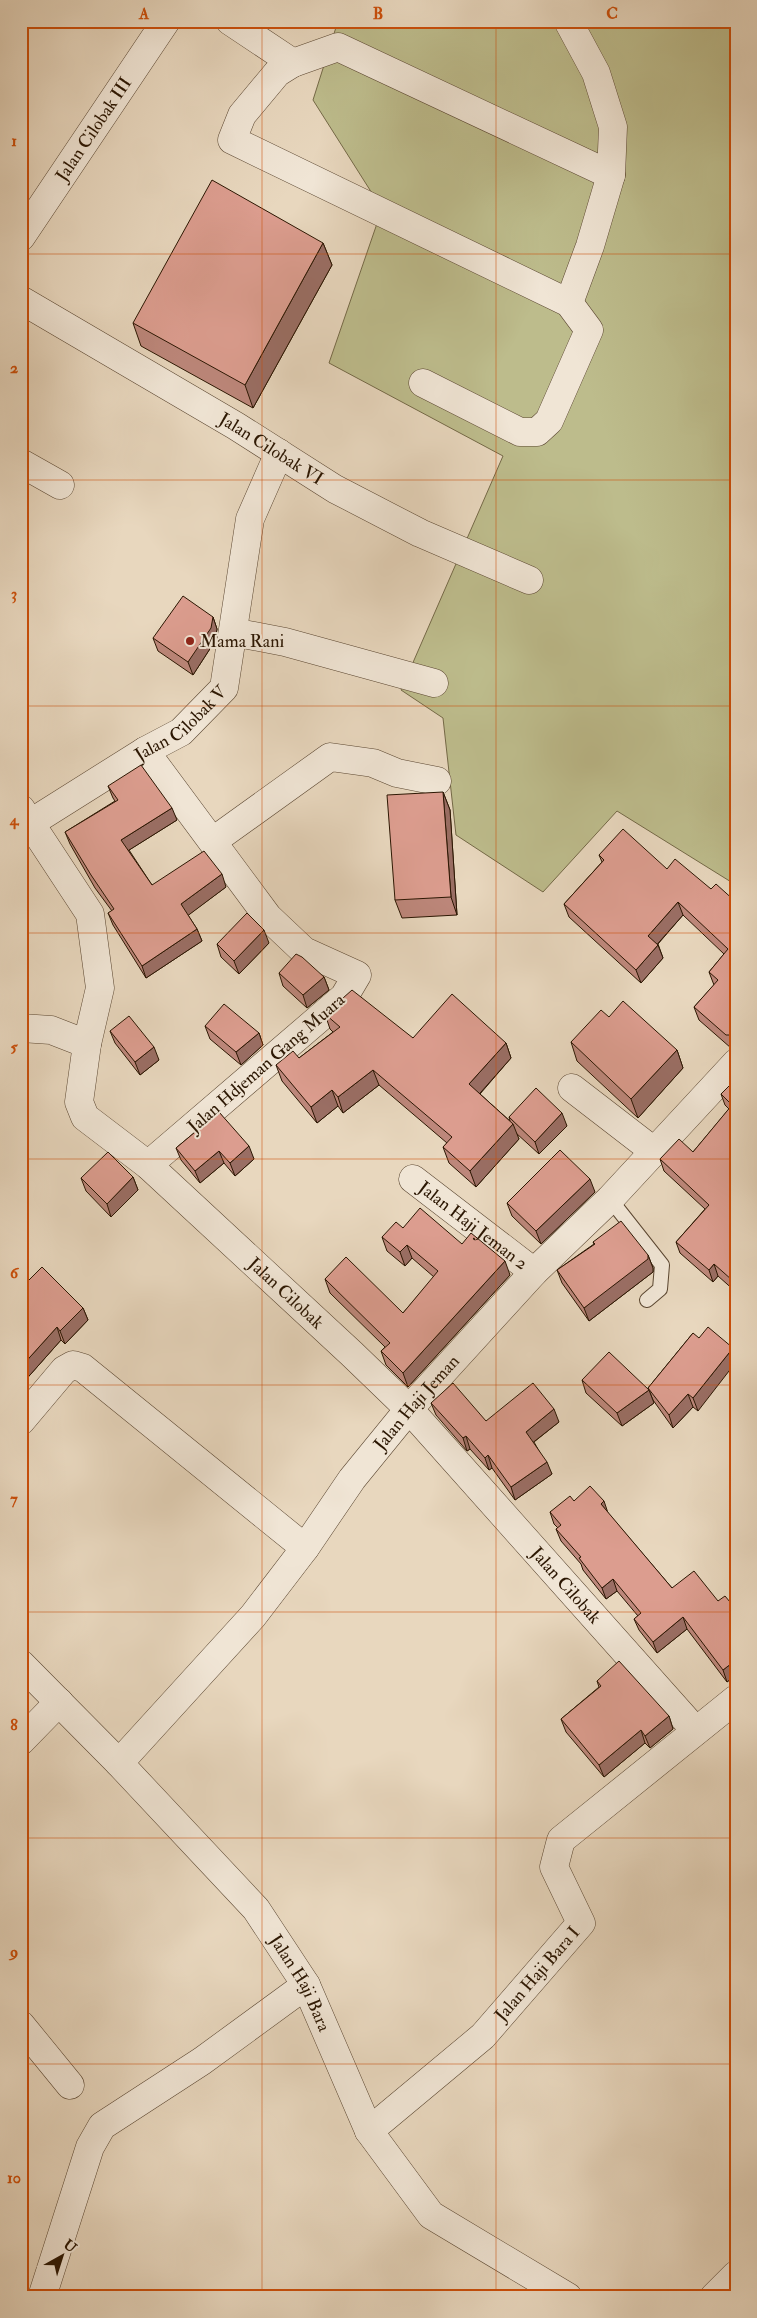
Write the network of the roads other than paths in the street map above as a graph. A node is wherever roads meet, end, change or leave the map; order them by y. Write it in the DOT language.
graph roads {
  1 [pos="166,21"];
  2 [pos="230,21"];
  3 [pos="568,21"];
  4 [pos="293,63"];
  5 [pos="611,176"];
  6 [pos="21,237"];
  7 [pos="21,300"];
  8 [pos="569,303"];
  9 [pos="423,383"];
  10 [pos="279,454"];
  11 [pos="21,463"];
  12 [pos="60,485"];
  13 [pos="529,580"];
  14 [pos="233,632"];
  15 [pos="420,680"];
  16 [pos="145,751"];
  17 [pos="437,781"];
  18 [pos="25,820"];
  19 [pos="213,841"];
  20 [pos="21,1028"];
  21 [pos="87,1044"];
  22 [pos="736,1063"];
  23 [pos="572,1088"];
  24 [pos="655,1152"];
  25 [pos="148,1165"];
  26 [pos="413,1179"];
  27 [pos="610,1199"];
  28 [pos="534,1272"];
  29 [pos="647,1300"];
  30 [pos="409,1409"];
  31 [pos="21,1421"];
  32 [pos="305,1548"];
  33 [pos="21,1664"];
  34 [pos="736,1698"];
  35 [pos="59,1702"];
  36 [pos="695,1730"];
  37 [pos="21,1741"];
  38 [pos="119,1763"];
  39 [pos="306,1985"];
  40 [pos="21,2025"];
  41 [pos="70,2085"];
  42 [pos="369,2131"];
  43 [pos="736,2275"];
  44 [pos="42,2297"];
  45 [pos="568,2297"];
  46 [pos="714,2297"];
  1 -- 6 [label="street, Jalan Cilobak III"];
  2 -- 4 [label="street"];
  3 -- 5 [label="street"];
  4 -- 5 [label="street"];
  4 -- 8 [label="street"];
  5 -- 8 [label="street"];
  7 -- 10 [label="street, Jalan Cilobak VI"];
  8 -- 9 [label="street"];
  10 -- 13 [label="street, Jalan Cilobak VI"];
  10 -- 14 [label="street, Jalan Cilobak V"];
  11 -- 12 [label="street"];
  14 -- 15 [label="street"];
  14 -- 16 [label="street, Jalan Cilobak V"];
  16 -- 18 [label="street, Jalan Cilobak V"];
  16 -- 19 [label="street"];
  17 -- 19 [label="street"];
  18 -- 21 [label="street, Jalan Cilobak"];
  19 -- 25 [label="street, Jalan Hdjeman Gang Muara"];
  20 -- 21 [label="street"];
  21 -- 25 [label="street, Jalan Cilobak"];
  22 -- 24 [label="street, Jalan Haji Jeman"];
  23 -- 24 [label="street"];
  24 -- 27 [label="street, Jalan Haji Jeman"];
  25 -- 30 [label="street, Jalan Cilobak"];
  26 -- 28 [label="street, Jalan Haji Jeman 2"];
  27 -- 28 [label="street, Jalan Haji Jeman"];
  27 -- 29 [label="lane"];
  28 -- 30 [label="street, Jalan Haji Jeman"];
  30 -- 32 [label="street, Jalan Haji Jeman"];
  30 -- 36 [label="street, Jalan Cilobak"];
  31 -- 32 [label="street"];
  32 -- 38 [label="street, Jalan Haji Jeman"];
  33 -- 35 [label="street, Jalan Haji Bara"];
  34 -- 36 [label="street, Jalan Haji Bara I"];
  35 -- 37 [label="street"];
  35 -- 38 [label="street, Jalan Haji Bara"];
  36 -- 42 [label="street, Jalan Haji Bara I"];
  38 -- 39 [label="street, Jalan Haji Bara"];
  39 -- 42 [label="street, Jalan Haji Bara"];
  39 -- 44 [label="street"];
  40 -- 41 [label="street"];
  42 -- 45 [label="street, Jalan Haji Bara"];
  43 -- 46 [label="street"];
}
